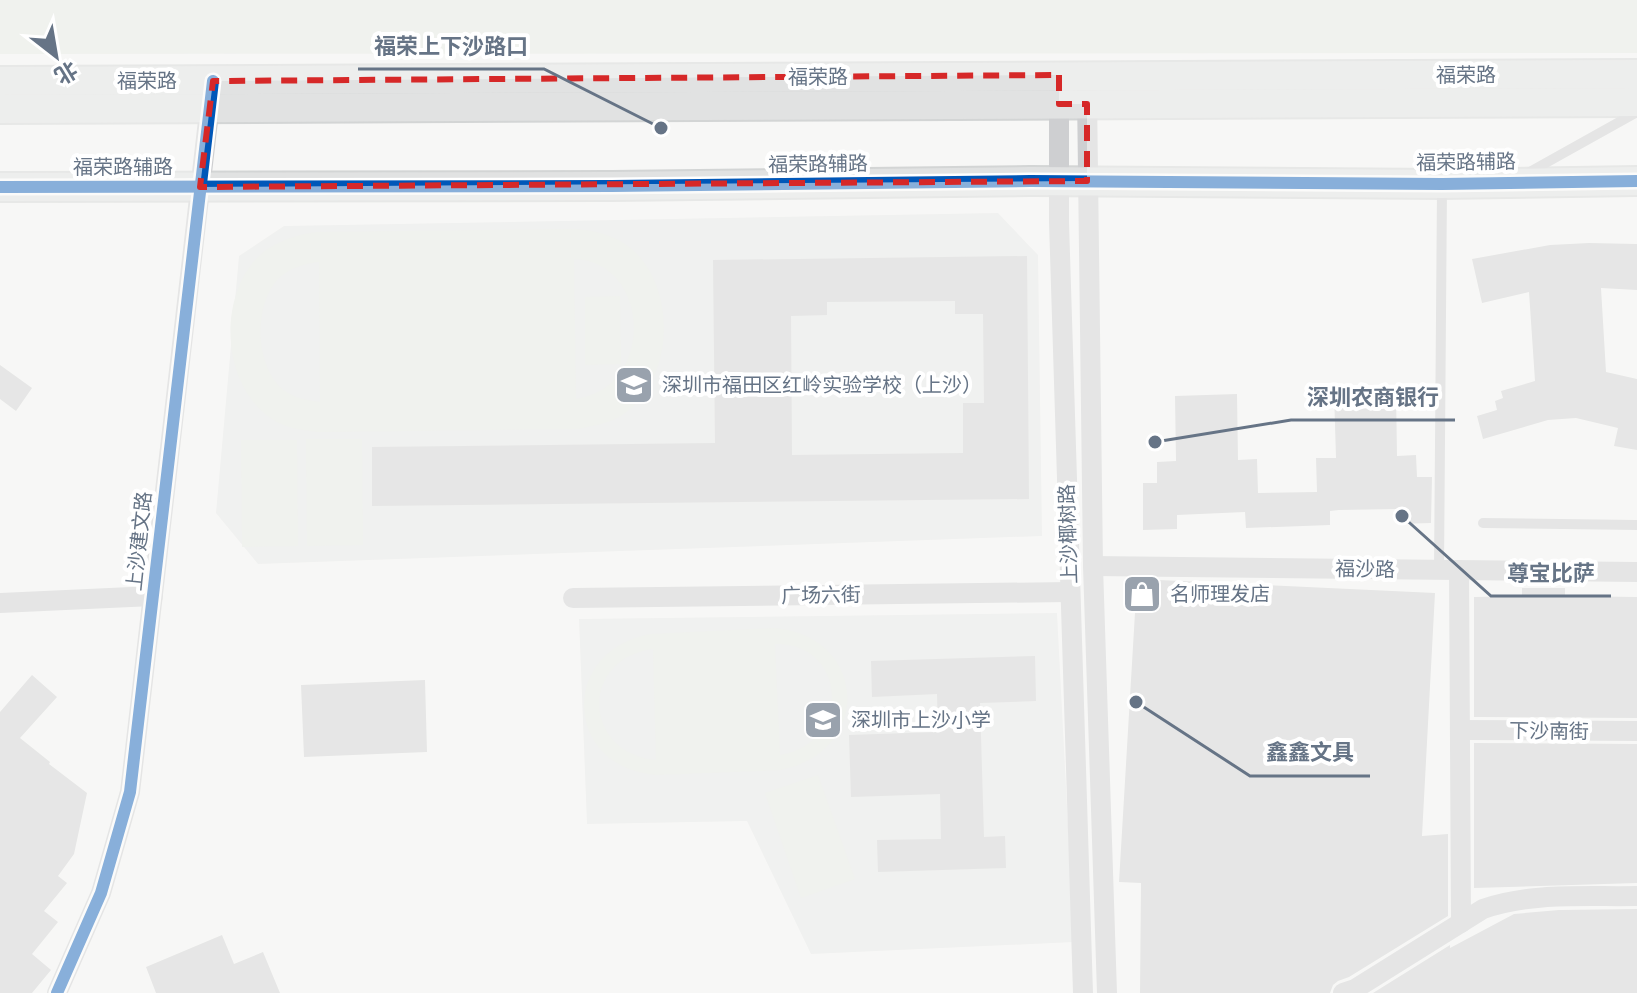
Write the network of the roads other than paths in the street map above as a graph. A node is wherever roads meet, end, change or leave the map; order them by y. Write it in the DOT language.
graph roads {
  1 [pos="1637,74"];
  2 [pos="1059,75"];
  3 [pos="1087,75"];
  4 [pos="0,81"];
  5 [pos="211,95"];
  6 [pos="1637,102"];
  7 [pos="1073,104"];
  8 [pos="0,109"];
  9 [pos="1637,112"];
  10 [pos="1059,181"];
  11 [pos="1087,181"];
  12 [pos="1509,181"];
  13 [pos="1637,181"];
  14 [pos="1442,184"];
  15 [pos="0,187"];
  16 [pos="200,187"];
  17 [pos="1483,523"];
  18 [pos="1637,525"];
  19 [pos="1093,566"];
  20 [pos="1449,570"];
  21 [pos="1637,572"];
  22 [pos="1069,592"];
  23 [pos="153,596"];
  24 [pos="573,598"];
  25 [pos="0,603"];
  26 [pos="1460,730"];
  27 [pos="1637,731"];
  28 [pos="1637,896"];
  29 [pos="1461,923"];
  30 [pos="1352,992"];
  31 [pos="57,993"];
  32 [pos="1083,993"];
  33 [pos="1107,993"];
  1 -- 3 [label="main road, 福荣路"];
  2 -- 3 [label="main road, 福荣路"];
  2 -- 5 [label="main road, 福荣路"];
  2 -- 7 [label="street, 上沙椰树路"];
  3 -- 7 [label="street, 上沙椰树路"];
  4 -- 5 [label="main road, 福荣路"];
  5 -- 7 [label="main road, 福荣路"];
  5 -- 8 [label="main road, 福荣路"];
  5 -- 16 [label="street, 上沙建文路"];
  6 -- 7 [label="main road, 福荣路"];
  7 -- 10 [label="street, 上沙椰树路"];
  7 -- 11 [label="street, 上沙椰树路"];
  9 -- 12 [label="lane"];
  10 -- 11 [label="main road, 福荣路辅路"];
  10 -- 16 [label="main road, 福荣路辅路"];
  10 -- 22 [label="street, 上沙椰树路"];
  11 -- 14 [label="main road, 福荣路辅路"];
  11 -- 19 [label="street, 上沙椰树路"];
  12 -- 13 [label="main road, 福荣路辅路"];
  12 -- 14 [label="main road, 福荣路辅路"];
  14 -- 20 [label="lane"];
  15 -- 16 [label="main road, 福荣路辅路"];
  16 -- 23 [label="street, 上沙建文路"];
  17 -- 18 [label="lane"];
  19 -- 20 [label="street, 福沙路"];
  19 -- 33 [label="street, 上沙椰树路"];
  20 -- 21 [label="street, 福沙路"];
  20 -- 26 [label="street"];
  22 -- 24 [label="street, 广场六街"];
  22 -- 32 [label="street, 上沙椰树路"];
  23 -- 25 [label="street"];
  23 -- 31 [label="street, 上沙建文路"];
  26 -- 27 [label="street, 下沙南街"];
  26 -- 29 [label="street"];
  28 -- 29 [label="street"];
  29 -- 30 [label="street"];
}
